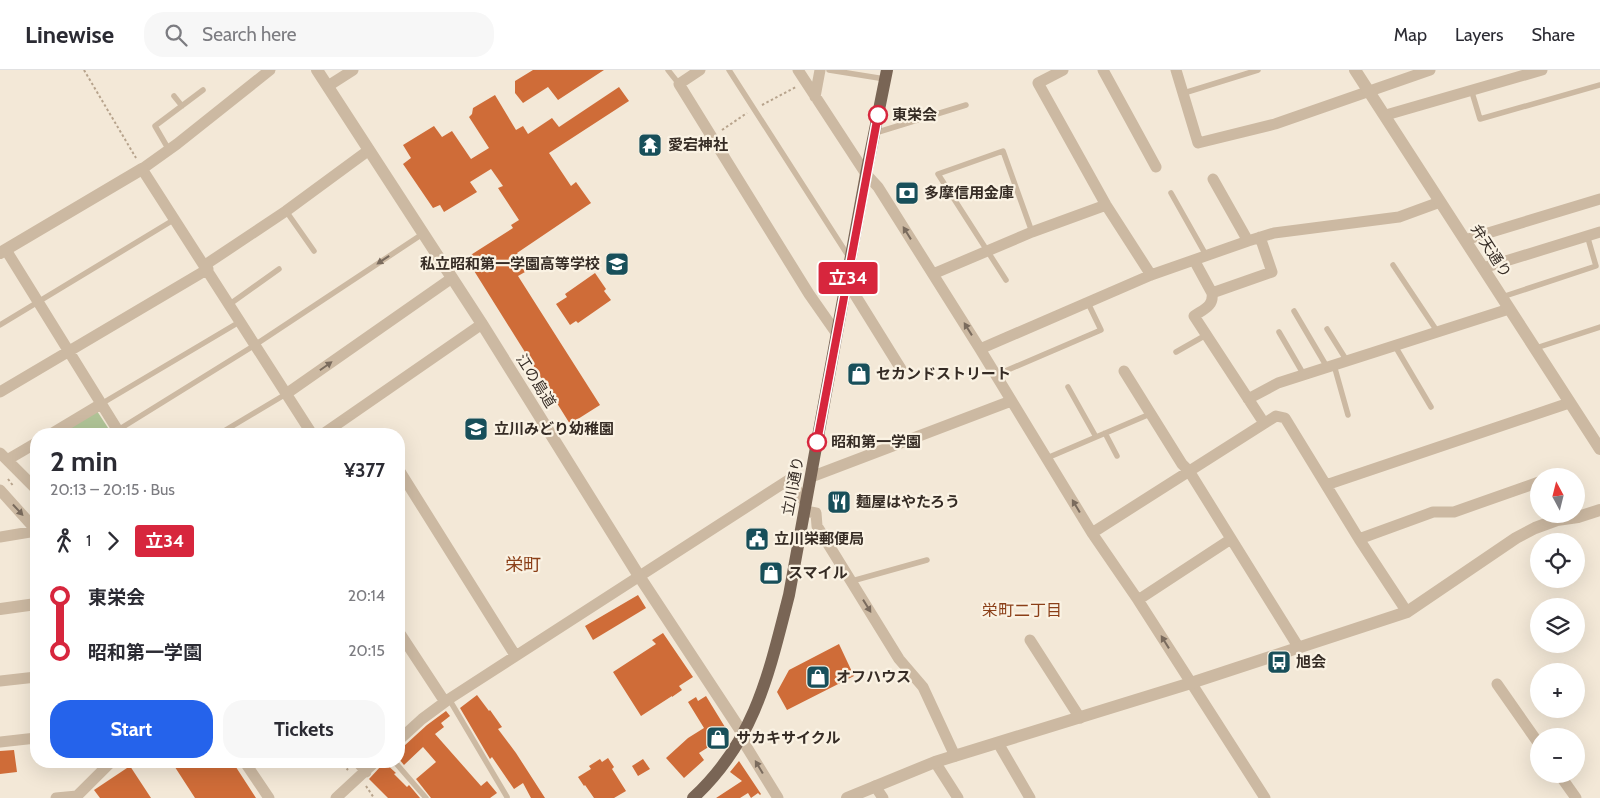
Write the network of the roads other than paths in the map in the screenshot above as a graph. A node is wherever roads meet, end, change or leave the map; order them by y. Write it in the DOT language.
graph roads {
  1 [pos="270,70"];
  2 [pos="317,70"];
  3 [pos="353,70"];
  4 [pos="668,70"];
  5 [pos="700,70"];
  6 [pos="729,70"];
  7 [pos="798,70"];
  8 [pos="820,70"];
  9 [pos="829,70"];
  10 [pos="1062,70"];
  11 [pos="1103,70"];
  12 [pos="1176,70"];
  13 [pos="1258,70"];
  14 [pos="1355,70"];
  15 [pos="1430,70"];
  16 [pos="1542,70"];
  17 [pos="886,74"];
  18 [pos="679,84"];
  19 [pos="1600,85"];
  20 [pos="328,86"];
  21 [pos="1472,89"];
  22 [pos="203,90"];
  23 [pos="1369,92"];
  24 [pos="1184,93"];
  25 [pos="174,96"];
  26 [pos="815,97"];
  27 [pos="966,105"];
  28 [pos="182,106"];
  29 [pos="1386,115"];
  30 [pos="875,133"];
  31 [pos="169,150"];
  32 [pos="369,150"];
  33 [pos="1156,167"];
  34 [pos="142,169"];
  35 [pos="866,174"];
  36 [pos="1213,179"];
  37 [pos="1171,193"];
  38 [pos="1600,199"];
  39 [pos="1440,202"];
  40 [pos="1106,205"];
  41 [pos="286,211"];
  42 [pos="175,219"];
  43 [pos="1032,232"];
  44 [pos="1600,232"];
  45 [pos="424,233"];
  46 [pos="1587,235"];
  47 [pos="1260,237"];
  48 [pos="1465,240"];
  49 [pos="1248,241"];
  50 [pos="314,251"];
  51 [pos="987,251"];
  52 [pos="3,252"];
  53 [pos="1206,255"];
  54 [pos="851,260"];
  55 [pos="1194,260"];
  56 [pos="1393,265"];
  57 [pos="206,267"];
  58 [pos="279,268"];
  59 [pos="1483,268"];
  60 [pos="933,274"];
  61 [pos="1151,275"];
  62 [pos="452,278"];
  63 [pos="1006,280"];
  64 [pos="847,282"];
  65 [pos="1212,294"];
  66 [pos="1501,297"];
  67 [pos="38,302"];
  68 [pos="1088,302"];
  69 [pos="230,304"];
  70 [pos="1509,309"];
  71 [pos="1294,311"];
  72 [pos="241,321"];
  73 [pos="482,324"];
  74 [pos="0,325"];
  75 [pos="1600,327"];
  76 [pos="1327,329"];
  77 [pos="1279,332"];
  78 [pos="1437,332"];
  79 [pos="837,334"];
  80 [pos="1206,335"];
  81 [pos="255,345"];
  82 [pos="1395,346"];
  83 [pos="980,348"];
  84 [pos="1534,349"];
  85 [pos="69,352"];
  86 [pos="1176,352"];
  87 [pos="1347,361"];
  88 [pos="1330,366"];
  89 [pos="901,369"];
  90 [pos="1124,371"];
  91 [pos="1304,374"];
  92 [pos="996,375"];
  93 [pos="1068,387"];
  94 [pos="0,392"];
  95 [pos="286,394"];
  96 [pos="1248,399"];
  97 [pos="1011,401"];
  98 [pos="1570,403"];
  99 [pos="101,404"];
  100 [pos="1431,407"];
  101 [pos="1150,414"];
  102 [pos="1348,415"];
  103 [pos="1264,423"];
  104 [pos="61,428"];
  105 [pos="116,428"];
  106 [pos="125,428"];
  107 [pos="229,428"];
  108 [pos="308,428"];
  109 [pos="332,428"];
  110 [pos="1104,433"];
  111 [pos="1096,437"];
  112 [pos="30,446"];
  113 [pos="1600,449"];
  114 [pos="1117,456"];
  115 [pos="4,457"];
  116 [pos="1047,458"];
  117 [pos="1189,472"];
  118 [pos="811,477"];
  119 [pos="405,480"];
  120 [pos="30,483"];
  121 [pos="1326,485"];
  122 [pos="1530,485"];
  123 [pos="0,490"];
  124 [pos="805,507"];
  125 [pos="1600,510"];
  126 [pos="1585,515"];
  127 [pos="30,523"];
  128 [pos="1544,523"];
  129 [pos="30,531"];
  130 [pos="1092,533"];
  131 [pos="0,537"];
  132 [pos="1231,539"];
  133 [pos="1359,539"];
  134 [pos="927,560"];
  135 [pos="639,576"];
  136 [pos="852,581"];
  137 [pos="1138,600"];
  138 [pos="30,605"];
  139 [pos="0,609"];
  140 [pos="1407,612"];
  141 [pos="405,640"];
  142 [pos="1030,640"];
  143 [pos="1299,648"];
  144 [pos="515,655"];
  145 [pos="30,678"];
  146 [pos="0,681"];
  147 [pos="1191,683"];
  148 [pos="1497,684"];
  149 [pos="447,700"];
  150 [pos="1080,718"];
  151 [pos="1530,731"];
  152 [pos="405,734"];
  153 [pos="744,734"];
  154 [pos="30,739"];
  155 [pos="0,742"];
  156 [pos="998,743"];
  157 [pos="954,756"];
  158 [pos="935,762"];
  159 [pos="105,768"];
  160 [pos="249,768"];
  161 [pos="363,768"];
  162 [pos="370,768"];
  163 [pos="400,768"];
  164 [pos="366,772"];
  165 [pos="1565,783"];
  166 [pos="875,786"];
  167 [pos="76,797"];
  168 [pos="507,797"];
  169 [pos="56,798"];
  170 [pos="269,798"];
  171 [pos="336,798"];
  172 [pos="426,798"];
  173 [pos="693,798"];
  174 [pos="778,798"];
  175 [pos="847,798"];
  176 [pos="883,798"];
  177 [pos="958,798"];
  178 [pos="1030,798"];
  179 [pos="1265,798"];
  180 [pos="1576,798"];
  1 -- 31 [label="street"];
  2 -- 20 [label="street, 江の島道"];
  3 -- 20 [label="street"];
  4 -- 18 [label="lane"];
  5 -- 18 [label="street"];
  6 -- 54 [label="lane"];
  7 -- 26 [label="street"];
  8 -- 26 [label="street"];
  9 -- 17 [label="lane"];
  10 -- 40 [label="street"];
  11 -- 33 [label="street"];
  12 -- 24 [label="street"];
  13 -- 24 [label="lane"];
  14 -- 23 [label="street, 弁天通り"];
  15 -- 23 [label="street"];
  16 -- 21 [label="street"];
  17 -- 30 [label="main road, 立川通り"];
  18 -- 79 [label="street"];
  19 -- 21 [label="lane"];
  20 -- 32 [label="street, 江の島道"];
  21 -- 29 [label="street"];
  22 -- 28 [label="lane"];
  23 -- 24 [label="street"];
  23 -- 29 [label="street, 弁天通り"];
  25 -- 28 [label="lane"];
  26 -- 35 [label="street"];
  27 -- 30 [label="lane"];
  28 -- 31 [label="lane"];
  29 -- 39 [label="street, 弁天通り"];
  30 -- 35 [label="main road, 立川通り"];
  31 -- 34 [label="street"];
  32 -- 41 [label="street"];
  32 -- 45 [label="street, 江の島道"];
  34 -- 42 [label="street"];
  34 -- 52 [label="street"];
  35 -- 54 [label="main road, 立川通り"];
  60 -- 35 [label="street, one-way"];
  36 -- 49 [label="street"];
  37 -- 53 [label="lane"];
  38 -- 48 [label="street"];
  39 -- 47 [label="street"];
  39 -- 48 [label="street, 弁天通り"];
  40 -- 43 [label="street"];
  40 -- 61 [label="street"];
  41 -- 50 [label="lane"];
  41 -- 57 [label="street"];
  42 -- 57 [label="street"];
  42 -- 67 [label="lane"];
  43 -- 51 [label="street"];
  43 -- 51 [label="lane"];
  44 -- 46 [label="street"];
  45 -- 62 [label="street, 江の島道"];
  45 -- 81 [label="lane, one-way"];
  46 -- 59 [label="street"];
  46 -- 66 [label="lane"];
  47 -- 49 [label="street"];
  47 -- 65 [label="street"];
  48 -- 59 [label="street, 弁天通り"];
  49 -- 53 [label="street"];
  51 -- 60 [label="street"];
  51 -- 63 [label="lane"];
  52 -- 67 [label="street"];
  53 -- 55 [label="street"];
  54 -- 64 [label="main road, 立川通り"];
  55 -- 61 [label="street"];
  55 -- 65 [label="street"];
  56 -- 78 [label="lane"];
  57 -- 69 [label="street"];
  57 -- 85 [label="street"];
  58 -- 69 [label="lane"];
  59 -- 66 [label="street, 弁天通り"];
  83 -- 60 [label="street, one-way"];
  61 -- 68 [label="street"];
  62 -- 73 [label="street, 江の島道"];
  95 -- 62 [label="street, one-way"];
  64 -- 79 [label="main road, 立川通り"];
  64 -- 89 [label="street"];
  65 -- 80 [label="street"];
  66 -- 70 [label="street, 弁天通り"];
  67 -- 74 [label="lane"];
  67 -- 85 [label="street"];
  68 -- 83 [label="street"];
  68 -- 92 [label="lane"];
  69 -- 72 [label="street"];
  70 -- 78 [label="street"];
  70 -- 84 [label="street, 弁天通り"];
  71 -- 88 [label="lane"];
  72 -- 81 [label="street"];
  72 -- 99 [label="lane"];
  73 -- 109 [label="street"];
  73 -- 135 [label="street, 江の島道"];
  75 -- 84 [label="lane"];
  76 -- 87 [label="lane"];
  77 -- 91 [label="lane"];
  78 -- 82 [label="street"];
  79 -- 118 [label="main road, 立川通り"];
  80 -- 86 [label="lane"];
  80 -- 96 [label="street"];
  81 -- 95 [label="street"];
  81 -- 106 [label="lane"];
  82 -- 87 [label="street"];
  82 -- 100 [label="lane"];
  83 -- 92 [label="street"];
  84 -- 98 [label="street, 弁天通り"];
  85 -- 94 [label="street"];
  85 -- 99 [label="street"];
  87 -- 88 [label="street"];
  88 -- 91 [label="street"];
  88 -- 102 [label="lane"];
  90 -- 101 [label="street"];
  91 -- 96 [label="street"];
  92 -- 97 [label="street"];
  93 -- 111 [label="lane"];
  95 -- 107 [label="lane"];
  95 -- 108 [label="street"];
  96 -- 103 [label="street"];
  97 -- 116 [label="street"];
  97 -- 118 [label="street"];
  98 -- 113 [label="street, 弁天通り"];
  98 -- 121 [label="street"];
  99 -- 104 [label="street"];
  99 -- 105 [label="street"];
  101 -- 110 [label="lane"];
  101 -- 117 [label="street"];
  103 -- 117 [label="street"];
  103 -- 121 [label="street"];
  110 -- 111 [label="lane"];
  110 -- 114 [label="lane"];
  111 -- 116 [label="lane"];
  112 -- 115 [label="street"];
  115 -- 120 [label="street"];
  130 -- 116 [label="street, one-way"];
  117 -- 130 [label="street"];
  117 -- 132 [label="street"];
  118 -- 124 [label="main road, 立川通り"];
  119 -- 144 [label="street"];
  121 -- 133 [label="street"];
  122 -- 133 [label="street"];
  123 -- 127 [label="street, one-way"];
  124 -- 135 [label="street"];
  124 -- 136 [label="street"];
  124 -- 153 [label="main road, 立川通り"];
  125 -- 126 [label="street"];
  128 -- 140 [label="street"];
  129 -- 131 [label="street"];
  130 -- 137 [label="street"];
  132 -- 137 [label="street"];
  132 -- 143 [label="street"];
  133 -- 140 [label="street"];
  134 -- 136 [label="lane"];
  135 -- 144 [label="street"];
  135 -- 153 [label="street, 江の島道"];
  136 -- 157 [label="street, one-way"];
  147 -- 137 [label="street, one-way"];
  138 -- 139 [label="street"];
  140 -- 143 [label="street"];
  141 -- 149 [label="street"];
  142 -- 150 [label="street"];
  143 -- 147 [label="street"];
  144 -- 149 [label="street"];
  145 -- 146 [label="street"];
  147 -- 150 [label="street"];
  147 -- 179 [label="street"];
  148 -- 151 [label="street"];
  149 -- 152 [label="street"];
  149 -- 168 [label="lane"];
  150 -- 156 [label="street"];
  153 -- 173 [label="main road, 立川通り"];
  174 -- 153 [label="street, one-way"];
  154 -- 155 [label="street"];
  156 -- 157 [label="street"];
  156 -- 178 [label="street"];
  157 -- 158 [label="street"];
  158 -- 166 [label="street"];
  158 -- 177 [label="street"];
  159 -- 167 [label="street"];
  160 -- 170 [label="street"];
  161 -- 164 [label="street"];
  162 -- 164 [label="street"];
  163 -- 172 [label="lane"];
  164 -- 171 [label="street"];
  165 -- 180 [label="street"];
  166 -- 175 [label="street"];
  166 -- 176 [label="street"];
  167 -- 169 [label="street"];
}
